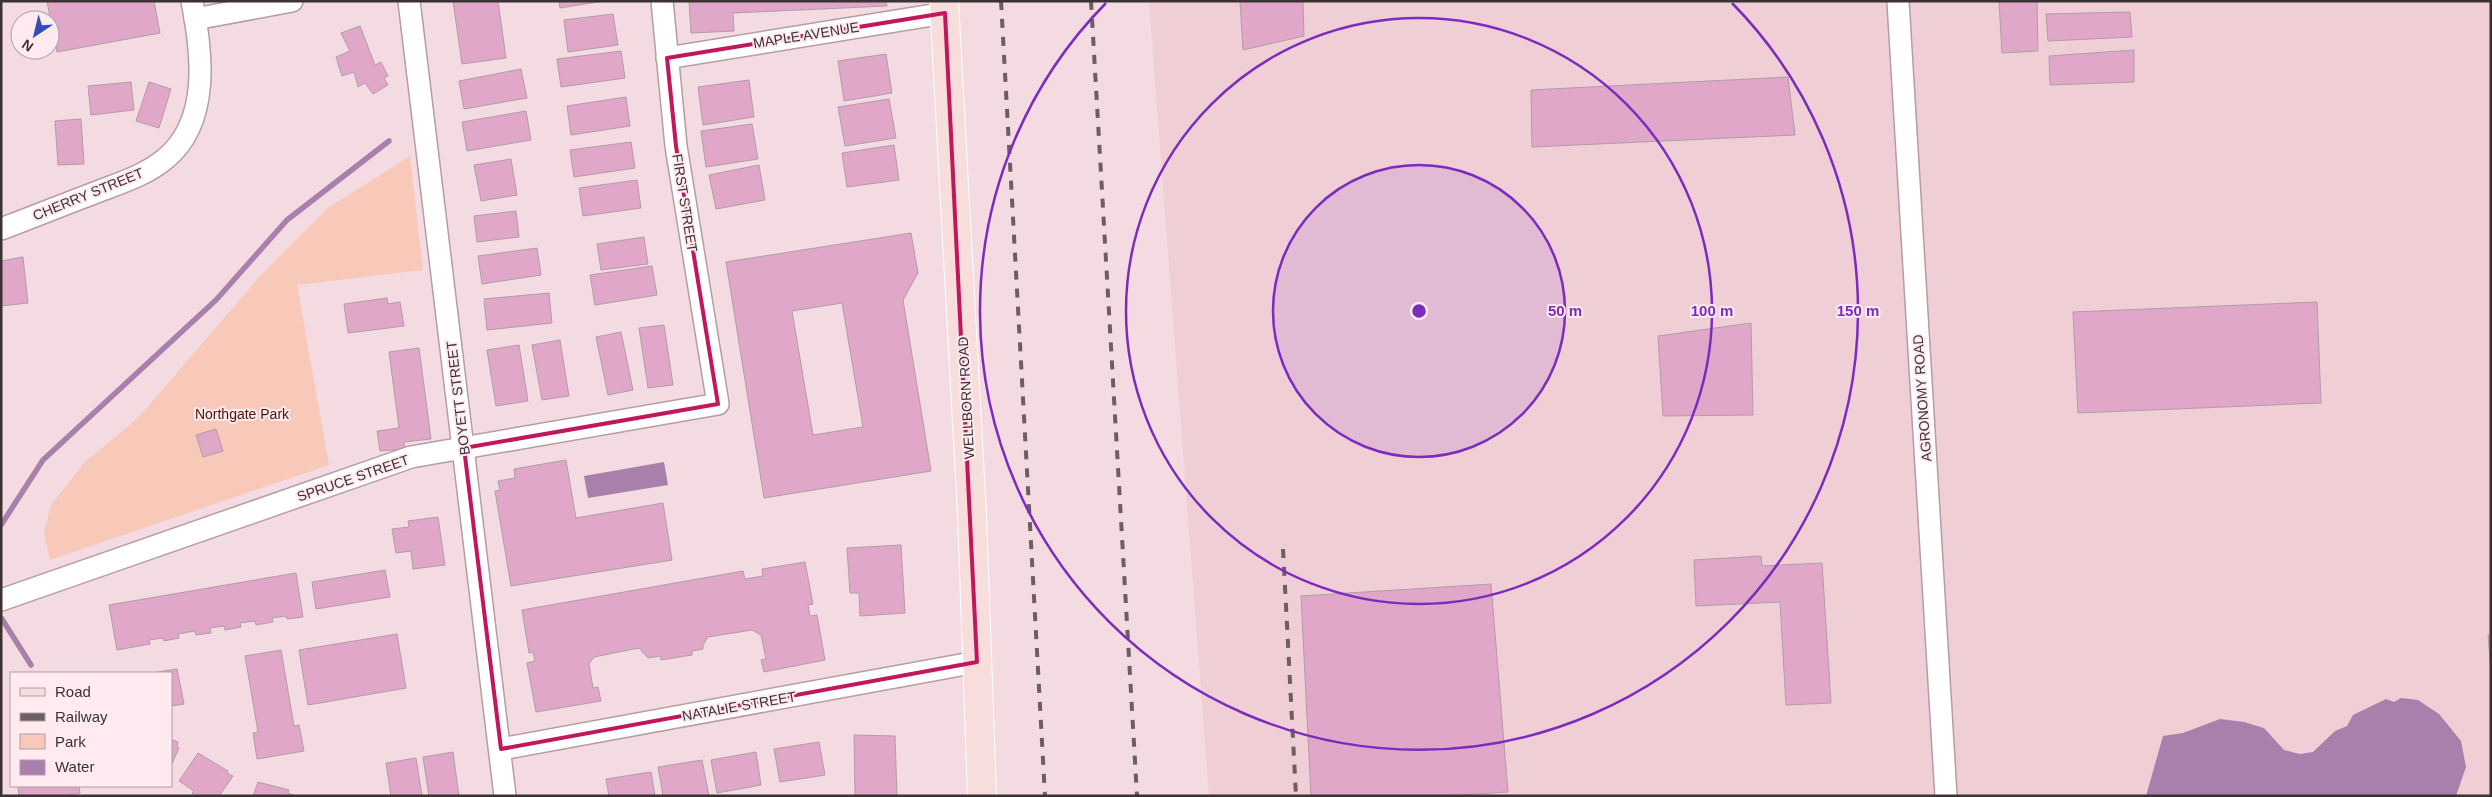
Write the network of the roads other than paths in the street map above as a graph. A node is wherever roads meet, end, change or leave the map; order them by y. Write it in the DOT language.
graph roads {
  1 [pos="292,1"];
  2 [pos="409,1"];
  3 [pos="662,1"];
  4 [pos="1898,1"];
  5 [pos="944,7"];
  6 [pos="194,10"];
  7 [pos="666,58"];
  8 [pos="1,230"];
  9 [pos="718,404"];
  10 [pos="464,448"];
  11 [pos="1,600"];
  12 [pos="977,662"];
  13 [pos="501,750"];
  14 [pos="506,796"];
  15 [pos="982,796"];
  16 [pos="1946,796"];
  1 -- 6 [label="street, CHERRY STREET"];
  2 -- 10 [label="street, BOYETT STREET"];
  3 -- 7 [label="street, FIRST STREET"];
  4 -- 16 [label="street, AGRONOMY ROAD"];
  5 -- 7 [label="street, MAPLE AVENUE"];
  5 -- 12 [label="main road, WELLBORN ROAD"];
  6 -- 8 [label="street, CHERRY STREET"];
  7 -- 9 [label="street, FIRST STREET"];
  9 -- 10 [label="street, SPRUCE STREET"];
  10 -- 11 [label="street, SPRUCE STREET"];
  10 -- 13 [label="street, BOYETT STREET"];
  12 -- 13 [label="street, NATALIE STREET"];
  12 -- 15 [label="main road, WELLBORN ROAD"];
  13 -- 14 [label="street, BOYETT STREET"];
}
